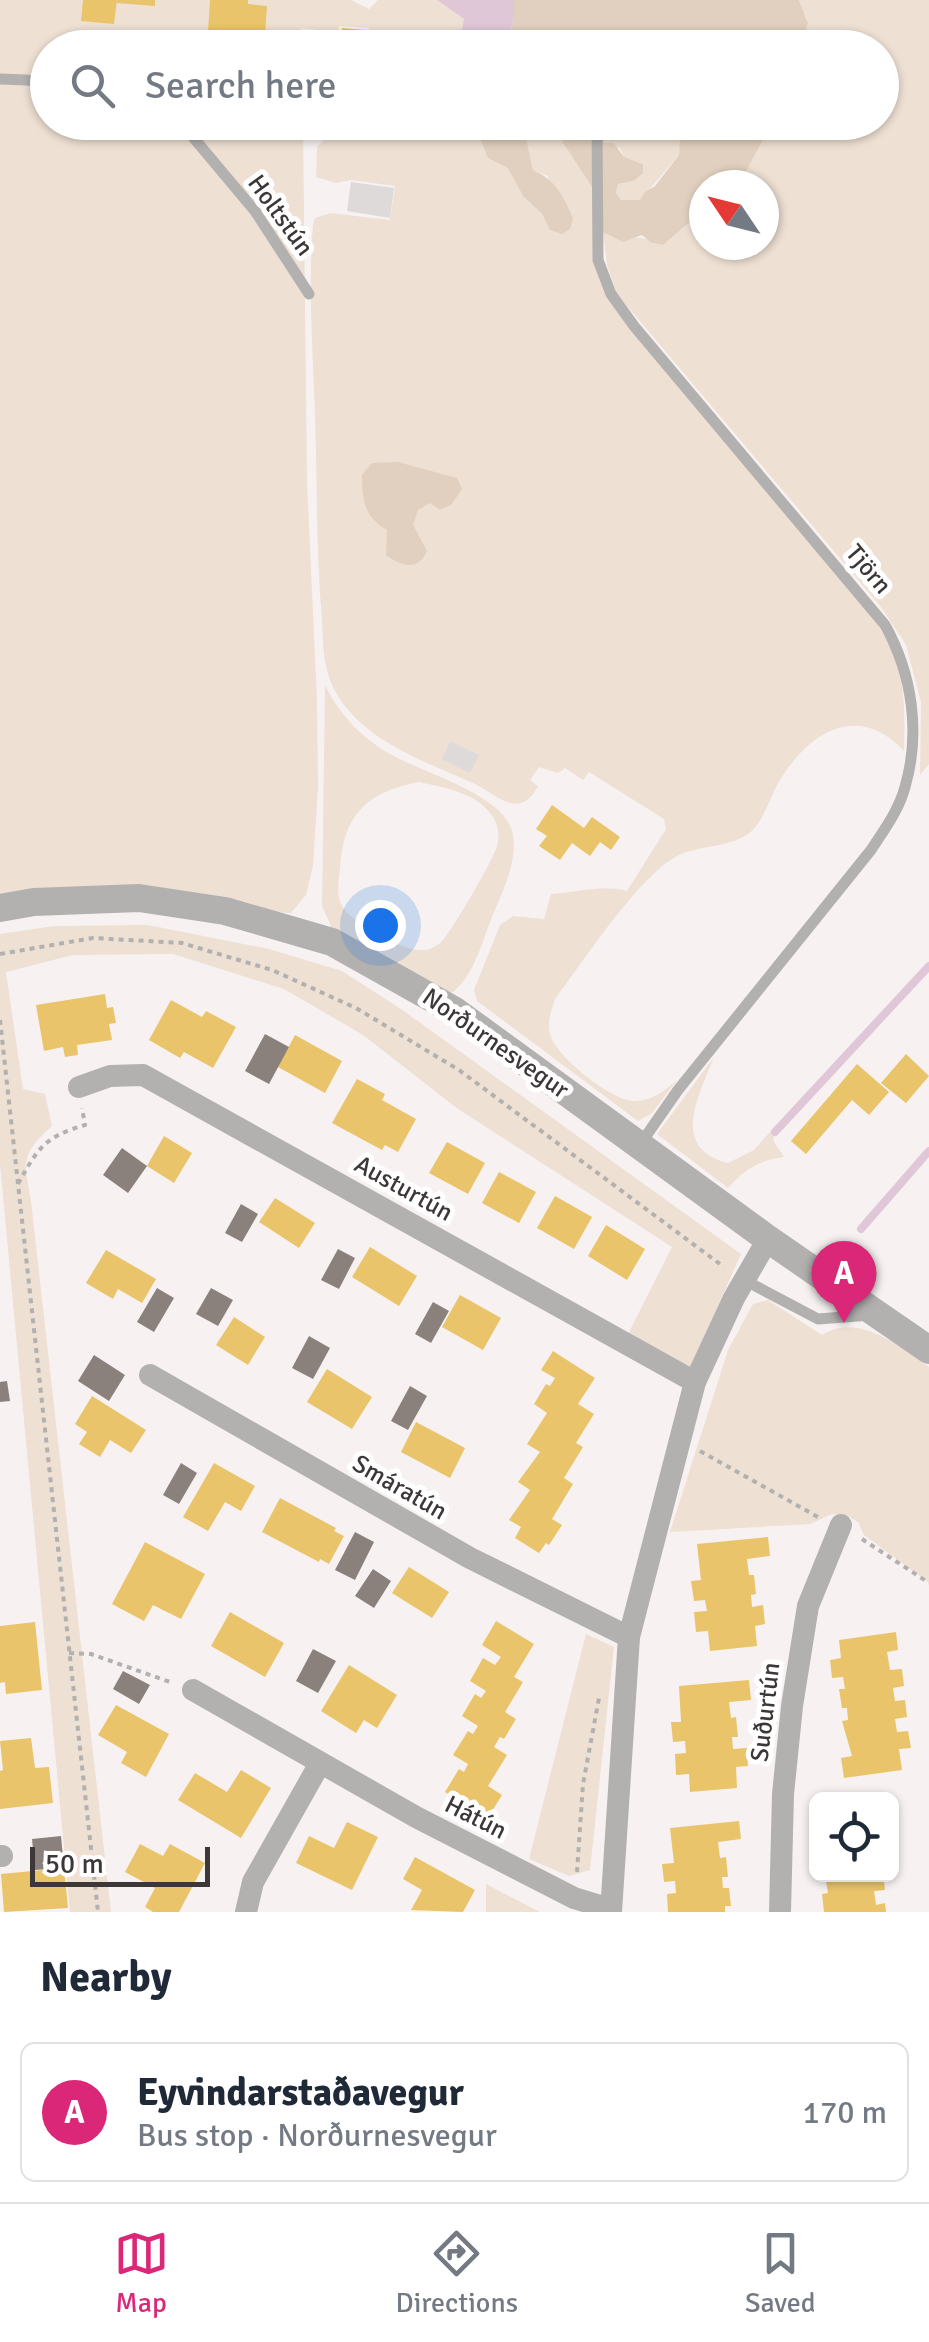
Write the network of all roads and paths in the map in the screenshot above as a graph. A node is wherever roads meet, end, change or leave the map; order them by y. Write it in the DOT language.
graph roads {
  1 [pos="0,78"];
  2 [pos="30,81"];
  3 [pos="195,140"];
  4 [pos="597,140"];
  5 [pos="308,294"];
  6 [pos="0,908"];
  7 [pos="0,954"];
  8 [pos="0,1020"];
  9 [pos="79,1087"];
  10 [pos="639,1146"];
  11 [pos="18,1184"];
  12 [pos="768,1240"];
  13 [pos="744,1280"];
  14 [pos="878,1315"];
  15 [pos="929,1350"];
  16 [pos="150,1375"];
  17 [pos="695,1382"];
  18 [pos="681,1441"];
  19 [pos="841,1525"];
  20 [pos="929,1583"];
  21 [pos="629,1637"];
  22 [pos="70,1653"];
  23 [pos="193,1690"];
  24 [pos="319,1764"];
  25 [pos="611,1911"];
  26 [pos="98,1912"];
  27 [pos="246,1912"];
  28 [pos="780,1912"];
  1 -- 2 [label="lane"];
  3 -- 5 [label="lane, Holtstún"];
  4 -- 10 [label="lane, Tjörn"];
  6 -- 10 [label="street, Norðurnesvegur"];
  7 -- 13 [label="path"];
  8 -- 11 [label="path"];
  9 -- 11 [label="path"];
  9 -- 17 [label="street, Austurtún"];
  10 -- 12 [label="street, Norðurnesvegur"];
  11 -- 22 [label="path"];
  12 -- 13 [label="street"];
  12 -- 14 [label="street, Norðurnesvegur"];
  13 -- 14 [label="lane"];
  13 -- 17 [label="street"];
  14 -- 15 [label="street, Norðurnesvegur"];
  16 -- 21 [label="street, Smáratún"];
  17 -- 18 [label="street"];
  18 -- 19 [label="path"];
  18 -- 21 [label="street"];
  19 -- 20 [label="path"];
  19 -- 28 [label="street, Suðurtún"];
  21 -- 25 [label="street"];
  22 -- 23 [label="path"];
  22 -- 26 [label="path"];
  23 -- 24 [label="street, Hátún"];
  24 -- 25 [label="street, Hátún"];
  24 -- 27 [label="street"];
}
